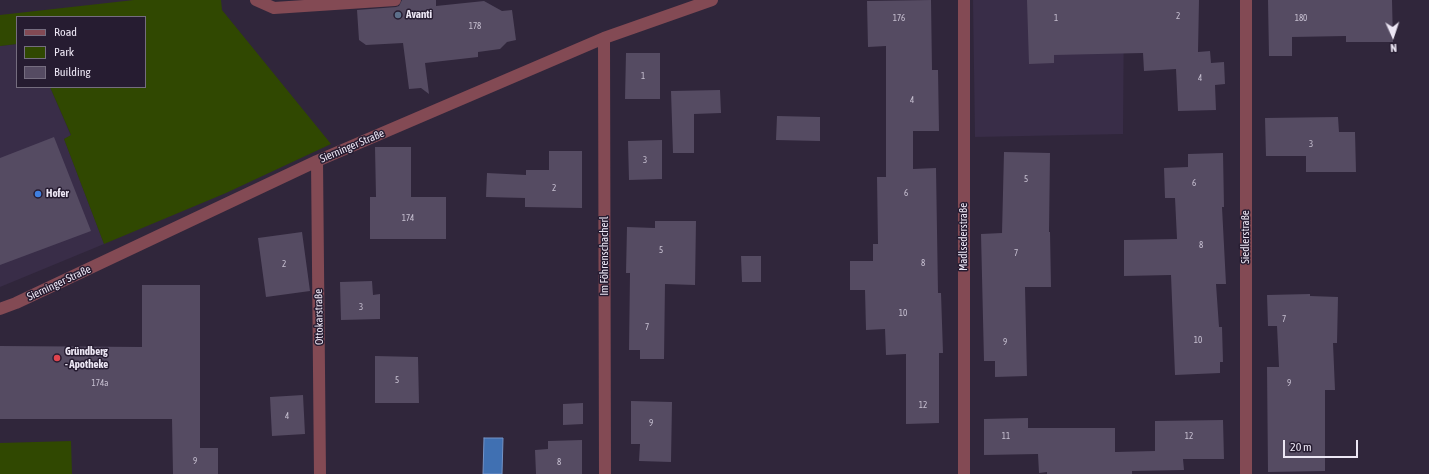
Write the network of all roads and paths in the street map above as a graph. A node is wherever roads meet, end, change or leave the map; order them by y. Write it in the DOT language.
graph roads {
  1 [pos="256,0"];
  2 [pos="395,0"];
  3 [pos="712,0"];
  4 [pos="964,0"];
  5 [pos="1246,0"];
  6 [pos="692,3"];
  7 [pos="604,38"];
  8 [pos="317,161"];
  9 [pos="0,309"];
  10 [pos="320,474"];
  11 [pos="605,474"];
  12 [pos="964,474"];
  13 [pos="1246,474"];
  1 -- 2 [label="street"];
  3 -- 6 [label="street, Sierninger Straße"];
  4 -- 12 [label="street, Madlsederstraße"];
  5 -- 13 [label="street, Siedlerstraße"];
  6 -- 7 [label="street, Sierninger Straße"];
  7 -- 8 [label="street, Sierninger Straße"];
  7 -- 11 [label="street, Im Föhrenschacherl"];
  8 -- 9 [label="street, Sierninger Straße"];
  8 -- 10 [label="street, Ottokarstraße"];
}
